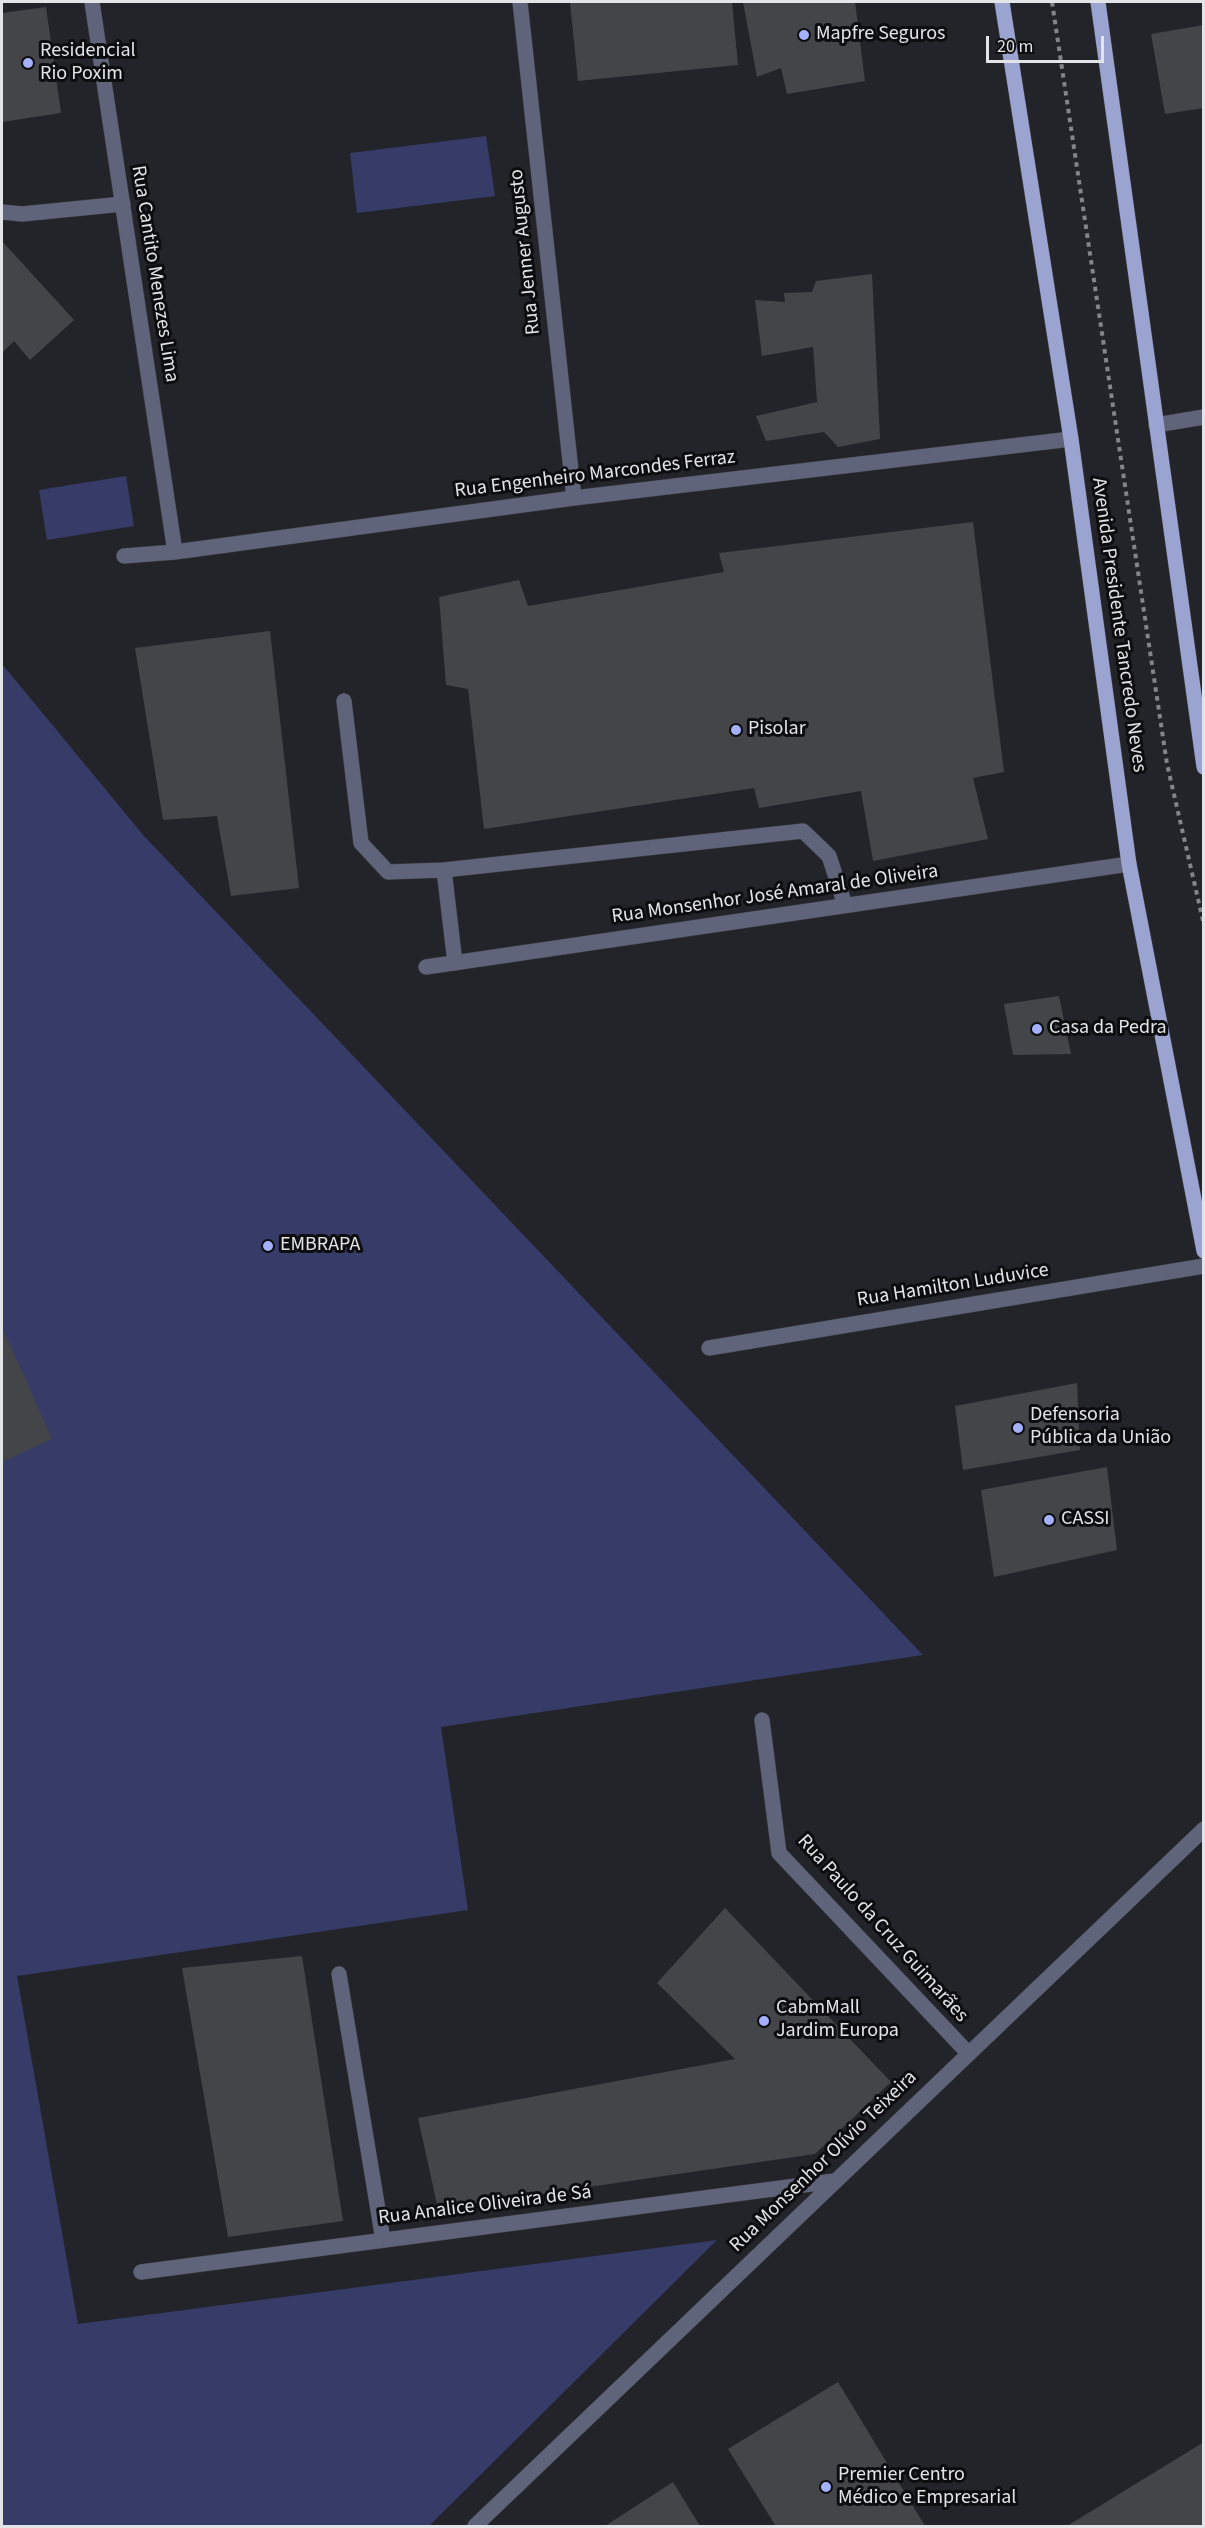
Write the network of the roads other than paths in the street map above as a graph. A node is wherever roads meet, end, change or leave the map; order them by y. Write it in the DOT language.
graph roads {
  1 [pos="92,2"];
  2 [pos="520,2"];
  3 [pos="1002,2"];
  4 [pos="1098,2"];
  5 [pos="123,204"];
  6 [pos="2,212"];
  7 [pos="1203,417"];
  8 [pos="1156,425"];
  9 [pos="1071,439"];
  10 [pos="574,498"];
  11 [pos="175,552"];
  12 [pos="124,556"];
  13 [pos="344,701"];
  14 [pos="1203,767"];
  15 [pos="1129,864"];
  16 [pos="444,870"];
  17 [pos="845,905"];
  18 [pos="455,963"];
  19 [pos="426,967"];
  20 [pos="1203,1251"];
  21 [pos="1203,1266"];
  22 [pos="709,1348"];
  23 [pos="762,1720"];
  24 [pos="1203,1829"];
  25 [pos="339,1974"];
  26 [pos="968,2053"];
  27 [pos="834,2181"];
  28 [pos="383,2240"];
  29 [pos="141,2272"];
  30 [pos="475,2526"];
  1 -- 5 [label="street, Rua Cantito Menezes Lima"];
  2 -- 10 [label="street, Rua Jenner Augusto"];
  3 -- 9 [label="main road, Avenida Presidente Tancredo Neves"];
  4 -- 8 [label="main road"];
  5 -- 6 [label="street"];
  5 -- 11 [label="street, Rua Cantito Menezes Lima"];
  7 -- 8 [label="street"];
  8 -- 14 [label="main road"];
  9 -- 10 [label="street, Rua Engenheiro Marcondes Ferraz"];
  9 -- 15 [label="main road, Avenida Presidente Tancredo Neves"];
  10 -- 11 [label="street, Rua Engenheiro Marcondes Ferraz"];
  11 -- 12 [label="street, Rua Engenheiro Marcondes Ferraz"];
  13 -- 16 [label="street"];
  15 -- 17 [label="street, Rua Monsenhor José Amaral de Oliveira"];
  15 -- 20 [label="main road, Avenida Presidente Tancredo Neves"];
  16 -- 17 [label="street"];
  16 -- 18 [label="street"];
  17 -- 18 [label="street, Rua Monsenhor José Amaral de Oliveira"];
  18 -- 19 [label="street, Rua Monsenhor José Amaral de Oliveira"];
  21 -- 22 [label="street, Rua Hamilton Luduvice"];
  23 -- 26 [label="street, Rua Paulo da Cruz Guimarães"];
  24 -- 26 [label="street, Rua Monsenhor Olívio Teixeira"];
  25 -- 28 [label="street"];
  26 -- 27 [label="street, Rua Monsenhor Olívio Teixeira"];
  27 -- 28 [label="street, Rua Analice Oliveira de Sá"];
  27 -- 30 [label="street, Rua Monsenhor Olívio Teixeira"];
  28 -- 29 [label="street, Rua Analice Oliveira de Sá"];
}
